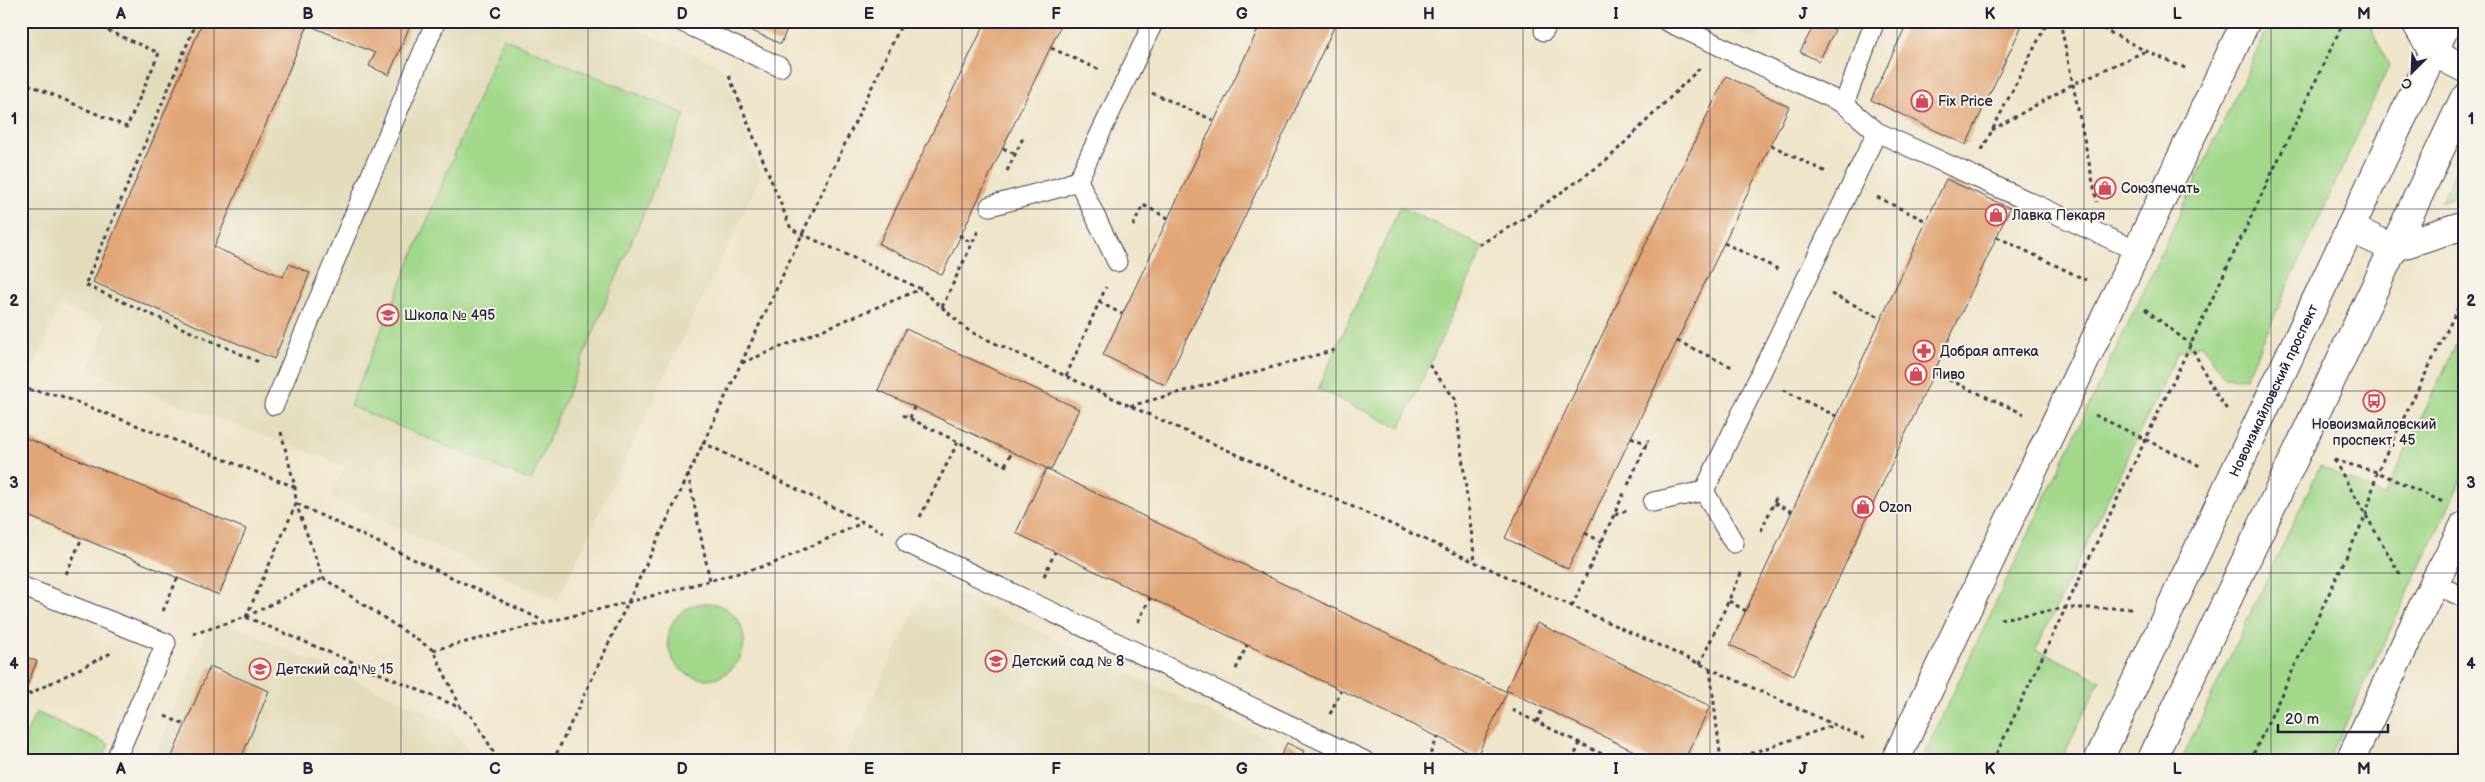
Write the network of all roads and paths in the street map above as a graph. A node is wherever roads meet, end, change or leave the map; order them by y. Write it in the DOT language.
graph roads {
  1 [pos="86,21"];
  2 [pos="197,21"];
  3 [pos="436,21"];
  4 [pos="680,21"];
  5 [pos="1154,21"];
  6 [pos="1252,21"];
  7 [pos="1666,21"];
  8 [pos="1875,21"];
  9 [pos="2048,21"];
  10 [pos="2060,21"];
  11 [pos="2088,21"];
  12 [pos="2246,21"];
  13 [pos="2344,21"];
  14 [pos="2415,21"];
  15 [pos="2448,21"];
  16 [pos="901,22"];
  17 [pos="1260,25"];
  18 [pos="712,35"];
  19 [pos="1721,48"];
  20 [pos="2146,51"];
  21 [pos="2433,52"];
  22 [pos="780,67"];
  23 [pos="2185,68"];
  24 [pos="2464,68"];
  25 [pos="21,81"];
  26 [pos="2073,84"];
  27 [pos="2464,99"];
  28 [pos="1844,104"];
  29 [pos="1992,130"];
  30 [pos="1877,132"];
  31 [pos="1002,148"];
  32 [pos="1015,154"];
  33 [pos="1970,175"];
  34 [pos="1078,180"];
  35 [pos="990,206"];
  36 [pos="2099,208"];
  37 [pos="2464,225"];
  38 [pos="2350,228"];
  39 [pos="801,234"];
  40 [pos="959,235"];
  41 [pos="1997,237"];
  42 [pos="972,242"];
  43 [pos="1479,245"];
  44 [pos="2393,248"];
  45 [pos="2137,251"];
  46 [pos="1117,262"];
  47 [pos="2088,280"];
  48 [pos="921,289"];
  49 [pos="2464,296"];
  50 [pos="1099,302"];
  51 [pos="2143,308"];
  52 [pos="1122,314"];
  53 [pos="2190,344"];
  54 [pos="1336,350"];
  55 [pos="741,363"];
  56 [pos="1430,365"];
  57 [pos="1934,373"];
  58 [pos="21,388"];
  59 [pos="2066,401"];
  60 [pos="274,405"];
  61 [pos="1130,406"];
  62 [pos="914,407"];
  63 [pos="2228,411"];
  64 [pos="2025,414"];
  65 [pos="903,415"];
  66 [pos="910,418"];
  67 [pos="1631,437"];
  68 [pos="2145,440"];
  69 [pos="702,442"];
  70 [pos="958,442"];
  71 [pos="1012,452"];
  72 [pos="2200,466"];
  73 [pos="2377,472"];
  74 [pos="688,473"];
  75 [pos="295,487"];
  76 [pos="1704,491"];
  77 [pos="1776,498"];
  78 [pos="1653,502"];
  79 [pos="1774,503"];
  80 [pos="2446,503"];
  81 [pos="296,504"];
  82 [pos="1792,512"];
  83 [pos="2366,515"];
  84 [pos="862,523"];
  85 [pos="2464,526"];
  86 [pos="1585,534"];
  87 [pos="82,538"];
  88 [pos="1758,538"];
  89 [pos="1602,542"];
  90 [pos="907,543"];
  91 [pos="1734,543"];
  92 [pos="1475,562"];
  93 [pos="1746,563"];
  94 [pos="178,578"];
  95 [pos="323,578"];
  96 [pos="710,580"];
  97 [pos="2434,583"];
  98 [pos="21,586"];
  99 [pos="2464,598"];
  100 [pos="56,600"];
  101 [pos="1729,601"];
  102 [pos="628,602"];
  103 [pos="1572,606"];
  104 [pos="2066,608"];
  105 [pos="2124,609"];
  106 [pos="1746,611"];
  107 [pos="2420,612"];
  108 [pos="246,617"];
  109 [pos="1994,619"];
  110 [pos="544,621"];
  111 [pos="158,641"];
  112 [pos="433,650"];
  113 [pos="1700,664"];
  114 [pos="1710,669"];
  115 [pos="21,698"];
  116 [pos="1543,707"];
  117 [pos="461,708"];
  118 [pos="1512,710"];
  119 [pos="1537,722"];
  120 [pos="1835,725"];
  121 [pos="1438,737"];
  122 [pos="1870,741"];
  123 [pos="1580,744"];
  124 [pos="1639,753"];
  125 [pos="115,761"];
  126 [pos="500,761"];
  127 [pos="553,761"];
  128 [pos="1365,761"];
  129 [pos="1426,761"];
  130 [pos="1572,761"];
  131 [pos="1616,761"];
  132 [pos="1636,761"];
  133 [pos="1721,761"];
  134 [pos="1728,761"];
  135 [pos="1895,761"];
  136 [pos="1993,761"];
  137 [pos="2098,761"];
  138 [pos="2151,761"];
  139 [pos="2250,761"];
  140 [pos="2350,761"];
  1 -- 25 [label="path"];
  2 -- 60 [label="path"];
  3 -- 60 [label="lane"];
  4 -- 18 [label="lane"];
  5 -- 34 [label="lane"];
  6 -- 17 [label="path"];
  7 -- 19 [label="lane"];
  8 -- 28 [label="lane"];
  9 -- 29 [label="path"];
  10 -- 26 [label="path"];
  11 -- 20 [label="path"];
  12 -- 45 [label="street"];
  13 -- 53 [label="path"];
  14 -- 21 [label="street"];
  15 -- 21 [label="street, Новоизмайловский проспект"];
  16 -- 39 [label="path"];
  18 -- 22 [label="lane"];
  18 -- 39 [label="path"];
  19 -- 28 [label="lane"];
  19 -- 43 [label="path"];
  20 -- 23 [label="path"];
  20 -- 26 [label="path"];
  21 -- 24 [label="street"];
  21 -- 38 [label="street, Новоизмайловский проспект"];
  26 -- 29 [label="path"];
  26 -- 36 [label="path"];
  27 -- 44 [label="street"];
  28 -- 30 [label="lane"];
  29 -- 33 [label="path"];
  30 -- 33 [label="lane"];
  30 -- 76 [label="lane"];
  31 -- 32 [label="path"];
  33 -- 45 [label="lane"];
  34 -- 35 [label="lane"];
  34 -- 46 [label="lane"];
  37 -- 44 [label="street"];
  38 -- 44 [label="street"];
  38 -- 137 [label="street, Новоизмайловский проспект"];
  39 -- 48 [label="path"];
  39 -- 55 [label="path"];
  40 -- 42 [label="path"];
  41 -- 47 [label="path"];
  44 -- 138 [label="street"];
  45 -- 59 [label="street"];
  48 -- 55 [label="path"];
  48 -- 61 [label="path"];
  49 -- 73 [label="path"];
  50 -- 52 [label="path"];
  51 -- 53 [label="path"];
  53 -- 63 [label="path"];
  53 -- 68 [label="path"];
  54 -- 61 [label="path"];
  55 -- 69 [label="path"];
  56 -- 92 [label="path"];
  57 -- 64 [label="path"];
  58 -- 75 [label="path"];
  59 -- 68 [label="path"];
  59 -- 135 [label="street"];
  60 -- 75 [label="path"];
  61 -- 92 [label="path"];
  62 -- 66 [label="path"];
  65 -- 66 [label="path"];
  66 -- 70 [label="path"];
  67 -- 89 [label="path"];
  68 -- 72 [label="path"];
  68 -- 104 [label="path"];
  69 -- 74 [label="path"];
  69 -- 84 [label="path"];
  70 -- 71 [label="path"];
  70 -- 90 [label="path"];
  73 -- 80 [label="path"];
  73 -- 83 [label="path"];
  73 -- 83 [label="path"];
  74 -- 96 [label="path"];
  74 -- 102 [label="path"];
  75 -- 81 [label="path"];
  76 -- 78 [label="lane"];
  76 -- 91 [label="lane"];
  77 -- 79 [label="path"];
  79 -- 82 [label="path"];
  79 -- 88 [label="path"];
  81 -- 95 [label="path"];
  81 -- 108 [label="path"];
  81 -- 110 [label="path"];
  83 -- 107 [label="path"];
  83 -- 139 [label="path"];
  84 -- 90 [label="path"];
  84 -- 96 [label="path"];
  85 -- 97 [label="street"];
  86 -- 89 [label="path"];
  87 -- 100 [label="path"];
  89 -- 103 [label="path"];
  90 -- 128 [label="lane"];
  92 -- 103 [label="path"];
  93 -- 101 [label="path"];
  94 -- 111 [label="path"];
  95 -- 108 [label="path"];
  95 -- 112 [label="path"];
  96 -- 102 [label="path"];
  97 -- 99 [label="lane"];
  97 -- 107 [label="street"];
  98 -- 100 [label="lane"];
  100 -- 111 [label="lane"];
  101 -- 106 [label="path"];
  101 -- 113 [label="path"];
  102 -- 110 [label="path"];
  102 -- 127 [label="path"];
  103 -- 113 [label="path"];
  104 -- 105 [label="path"];
  104 -- 109 [label="path"];
  104 -- 136 [label="path"];
  107 -- 140 [label="street"];
  108 -- 111 [label="path"];
  108 -- 117 [label="path"];
  110 -- 112 [label="path"];
  111 -- 115 [label="path"];
  111 -- 125 [label="lane"];
  112 -- 117 [label="path"];
  113 -- 114 [label="path"];
  114 -- 120 [label="path"];
  114 -- 133 [label="path"];
  116 -- 119 [label="path"];
  117 -- 126 [label="path"];
  118 -- 119 [label="path"];
  119 -- 123 [label="path"];
  120 -- 122 [label="path"];
  120 -- 134 [label="path"];
  121 -- 129 [label="path"];
  123 -- 130 [label="path"];
  123 -- 131 [label="path"];
  124 -- 132 [label="path"];
}
